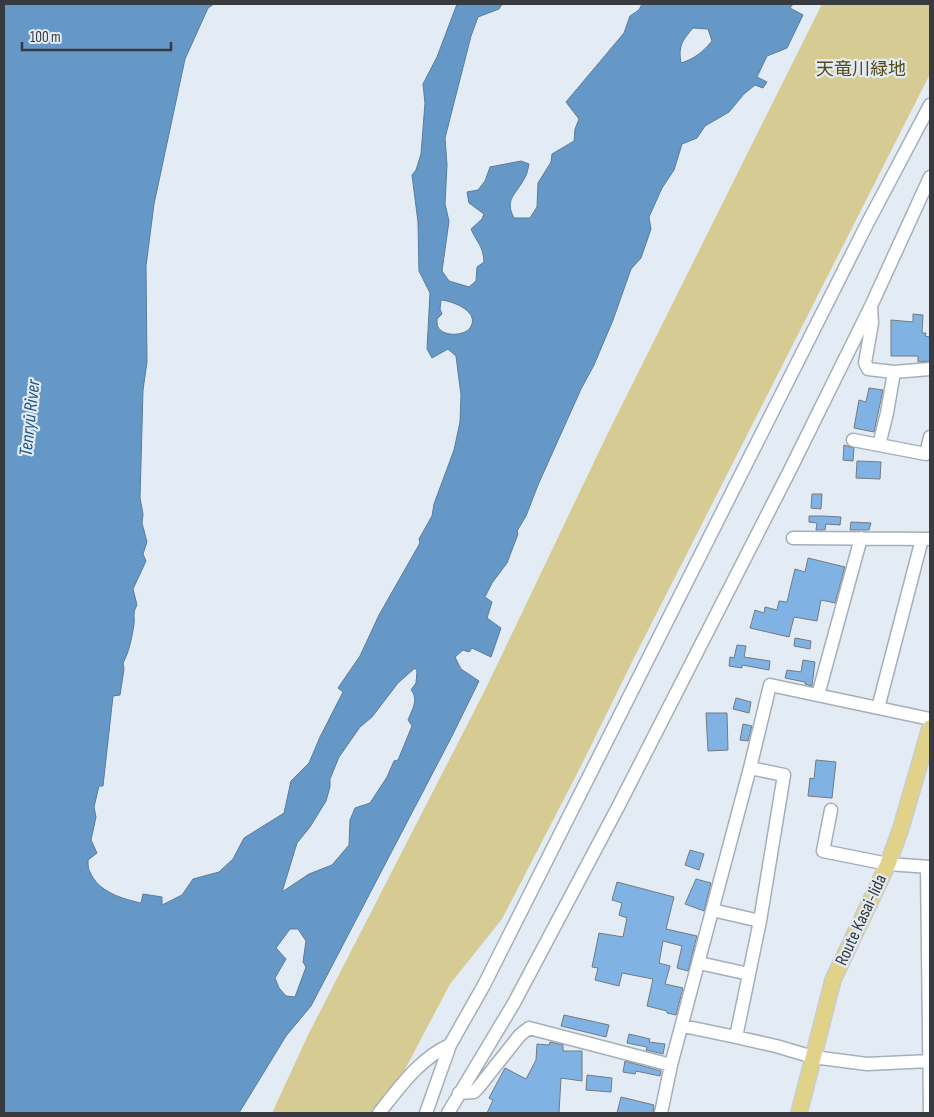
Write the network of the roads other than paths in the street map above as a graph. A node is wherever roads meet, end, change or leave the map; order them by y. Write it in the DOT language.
graph roads {
  1 [pos="930,105"];
  2 [pos="930,177"];
  3 [pos="871,306"];
  4 [pos="930,369"];
  5 [pos="894,372"];
  6 [pos="930,437"];
  7 [pos="852,440"];
  8 [pos="879,445"];
  9 [pos="928,454"];
  10 [pos="793,538"];
  11 [pos="860,538"];
  12 [pos="926,539"];
  13 [pos="818,695"];
  14 [pos="878,708"];
  15 [pos="930,719"];
  16 [pos="930,728"];
  17 [pos="750,768"];
  18 [pos="831,810"];
  19 [pos="888,864"];
  20 [pos="929,867"];
  21 [pos="712,910"];
  22 [pos="760,920"];
  23 [pos="699,963"];
  24 [pos="749,974"];
  25 [pos="682,1026"];
  26 [pos="736,1037"];
  27 [pos="450,1045"];
  28 [pos="813,1057"];
  29 [pos="930,1061"];
  30 [pos="672,1065"];
  31 [pos="459,1093"];
  32 [pos="379,1113"];
  33 [pos="426,1113"];
  34 [pos="448,1113"];
  35 [pos="661,1113"];
  36 [pos="800,1113"];
  37 [pos="930,1113"];
  1 -- 27 [label="street"];
  2 -- 3 [label="street"];
  3 -- 5 [label="street"];
  3 -- 31 [label="street"];
  4 -- 5 [label="street"];
  5 -- 8 [label="street"];
  6 -- 9 [label="street"];
  7 -- 8 [label="street"];
  8 -- 9 [label="street"];
  10 -- 11 [label="street"];
  11 -- 12 [label="street"];
  11 -- 13 [label="street"];
  12 -- 14 [label="street"];
  13 -- 14 [label="street"];
  13 -- 17 [label="street"];
  14 -- 15 [label="street"];
  16 -- 19 [label="main road, Route Kasai-Iida"];
  17 -- 21 [label="street"];
  17 -- 22 [label="street"];
  18 -- 19 [label="street"];
  19 -- 20 [label="street"];
  19 -- 28 [label="main road, Route Kasai-Iida"];
  20 -- 29 [label="street"];
  21 -- 22 [label="street"];
  21 -- 23 [label="street"];
  22 -- 24 [label="street"];
  23 -- 24 [label="street"];
  23 -- 25 [label="street"];
  24 -- 26 [label="street"];
  25 -- 26 [label="street"];
  25 -- 30 [label="street"];
  26 -- 28 [label="street"];
  27 -- 32 [label="street"];
  27 -- 33 [label="street"];
  28 -- 29 [label="street"];
  28 -- 36 [label="main road, Route Kasai-Iida"];
  29 -- 37 [label="street"];
  30 -- 31 [label="street"];
  30 -- 35 [label="street"];
  31 -- 34 [label="street"];
}
